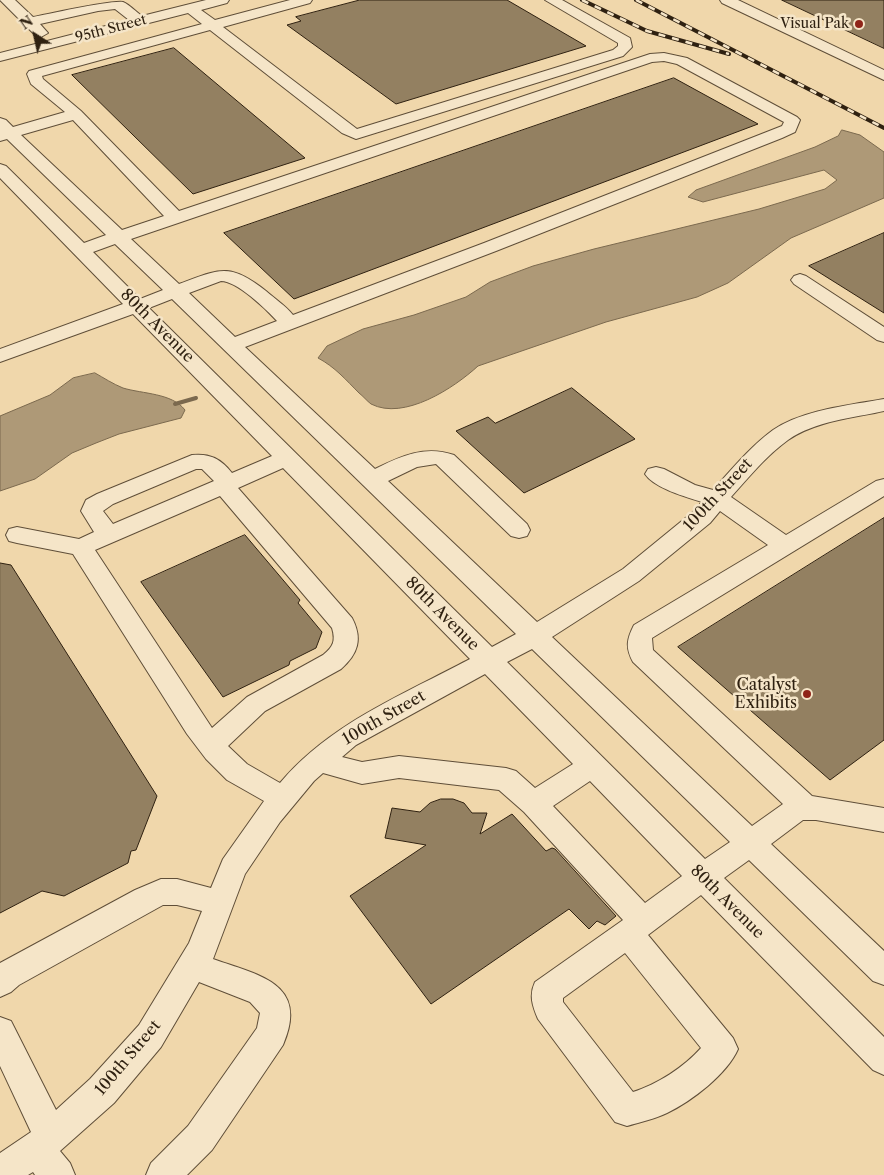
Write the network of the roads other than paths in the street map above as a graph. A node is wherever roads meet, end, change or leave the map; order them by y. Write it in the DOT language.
graph roads {
  1 [pos="7,0"];
  2 [pos="222,0"];
  3 [pos="304,0"];
  4 [pos="552,0"];
  5 [pos="728,0"];
  6 [pos="190,8"];
  7 [pos="140,21"];
  8 [pos="30,22"];
  9 [pos="212,25"];
  10 [pos="54,44"];
  11 [pos="0,57"];
  12 [pos="884,76"];
  13 [pos="76,114"];
  14 [pos="3,131"];
  15 [pos="356,134"];
  16 [pos="377,150"];
  17 [pos="0,169"];
  18 [pos="176,217"];
  19 [pos="117,236"];
  20 [pos="80,250"];
  21 [pos="800,280"];
  22 [pos="176,292"];
  23 [pos="137,306"];
  24 [pos="288,322"];
  25 [pos="884,336"];
  26 [pos="232,345"];
  27 [pos="0,356"];
  28 [pos="884,405"];
  29 [pos="287,458"];
  30 [pos="656,474"];
  31 [pos="372,480"];
  32 [pos="226,484"];
  33 [pos="884,486"];
  34 [pos="718,499"];
  35 [pos="519,530"];
  36 [pos="16,535"];
  37 [pos="108,535"];
  38 [pos="784,546"];
  39 [pos="81,547"];
  40 [pos="534,636"];
  41 [pos="487,660"];
  42 [pos="211,746"];
  43 [pos="320,759"];
  44 [pos="592,766"];
  45 [pos="283,798"];
  46 [pos="534,804"];
  47 [pos="807,809"];
  48 [pos="884,820"];
  49 [pos="750,842"];
  50 [pos="703,877"];
  51 [pos="220,903"];
  52 [pos="635,927"];
  53 [pos="193,966"];
  54 [pos="884,970"];
  55 [pos="0,982"];
  56 [pos="0,1032"];
  57 [pos="884,1059"];
  58 [pos="43,1143"];
  59 [pos="0,1173"];
  60 [pos="58,1175"];
  61 [pos="164,1175"];
  1 -- 8 [label="street"];
  2 -- 6 [label="street, 95th Street"];
  3 -- 9 [label="street"];
  4 -- 15 [label="street"];
  5 -- 12 [label="street"];
  6 -- 7 [label="street, 95th Street"];
  6 -- 9 [label="street"];
  7 -- 8 [label="street"];
  7 -- 10 [label="street, 95th Street"];
  8 -- 10 [label="street"];
  9 -- 13 [label="street"];
  9 -- 15 [label="street"];
  10 -- 11 [label="street, 95th Street"];
  13 -- 14 [label="street"];
  13 -- 18 [label="street"];
  14 -- 19 [label="street"];
  15 -- 16 [label="street"];
  16 -- 18 [label="street"];
  16 -- 24 [label="street"];
  17 -- 20 [label="street, 80th Avenue"];
  18 -- 19 [label="street"];
  19 -- 20 [label="street"];
  19 -- 22 [label="street"];
  20 -- 23 [label="street, 80th Avenue"];
  21 -- 25 [label="street"];
  22 -- 23 [label="street"];
  22 -- 24 [label="street"];
  22 -- 26 [label="street"];
  23 -- 27 [label="street"];
  23 -- 29 [label="street, 80th Avenue"];
  24 -- 26 [label="street"];
  26 -- 31 [label="street"];
  28 -- 34 [label="street, 100th Street"];
  29 -- 32 [label="street"];
  29 -- 41 [label="street, 80th Avenue"];
  30 -- 34 [label="street"];
  31 -- 35 [label="street"];
  31 -- 40 [label="street"];
  32 -- 37 [label="street"];
  32 -- 37 [label="street"];
  32 -- 42 [label="street"];
  33 -- 38 [label="street"];
  34 -- 38 [label="street"];
  34 -- 40 [label="street, 100th Street"];
  36 -- 39 [label="street"];
  37 -- 39 [label="street"];
  38 -- 47 [label="street"];
  39 -- 42 [label="street"];
  40 -- 41 [label="street, 100th Street"];
  40 -- 49 [label="street"];
  41 -- 43 [label="street, 100th Street"];
  41 -- 44 [label="street, 80th Avenue"];
  42 -- 45 [label="street"];
  43 -- 45 [label="street, 100th Street"];
  43 -- 46 [label="street"];
  44 -- 46 [label="street"];
  44 -- 50 [label="street, 80th Avenue"];
  45 -- 51 [label="street, 100th Street"];
  46 -- 52 [label="street"];
  47 -- 48 [label="street"];
  47 -- 49 [label="street"];
  49 -- 50 [label="street"];
  49 -- 54 [label="street"];
  50 -- 52 [label="street"];
  50 -- 57 [label="street, 80th Avenue"];
  51 -- 53 [label="street, 100th Street"];
  51 -- 55 [label="street"];
  52 -- 52 [label="street"];
  53 -- 58 [label="street, 100th Street"];
  53 -- 61 [label="street"];
  56 -- 58 [label="street"];
  58 -- 59 [label="street, 100th Street"];
  58 -- 60 [label="street"];
}
